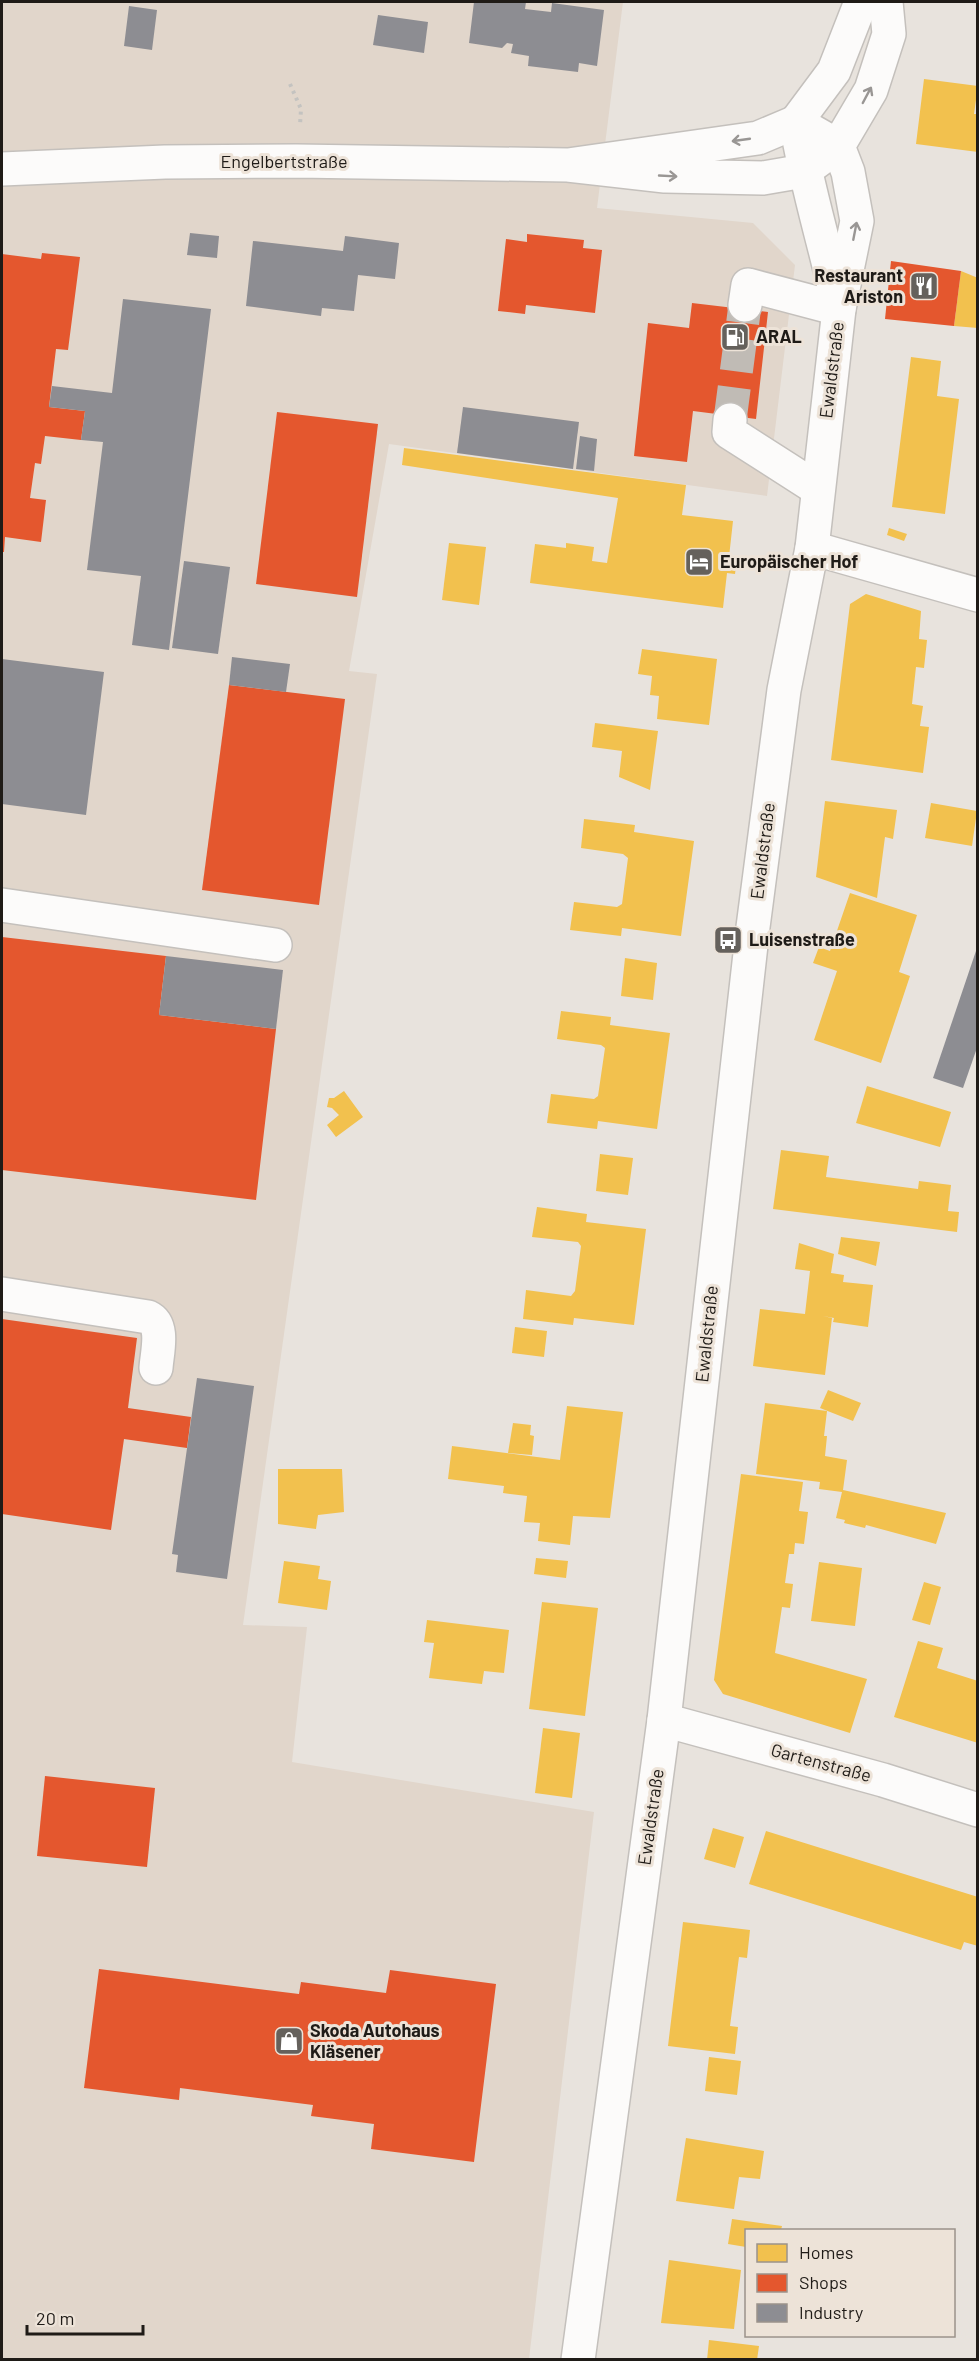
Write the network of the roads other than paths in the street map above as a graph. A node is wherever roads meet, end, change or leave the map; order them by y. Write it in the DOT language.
graph roads {
  1 [pos="861,2"];
  2 [pos="886,2"];
  3 [pos="796,122"];
  4 [pos="838,146"];
  5 [pos="568,165"];
  6 [pos="2,169"];
  7 [pos="804,171"];
  8 [pos="745,305"];
  9 [pos="839,309"];
  10 [pos="730,420"];
  11 [pos="818,489"];
  12 [pos="812,548"];
  13 [pos="978,595"];
  14 [pos="2,905"];
  15 [pos="275,945"];
  16 [pos="2,1294"];
  17 [pos="156,1368"];
  18 [pos="664,1720"];
  19 [pos="978,1810"];
  20 [pos="578,2360"];
  1 -- 3 [label="main road"];
  4 -- 2 [label="main road, one-way"];
  3 -- 4 [label="main road"];
  3 -- 5 [label="main road, Engelbertstraße, one-way"];
  3 -- 7 [label="main road, Ewaldstraße"];
  4 -- 7 [label="main road, Engelbertstraße"];
  9 -- 4 [label="main road, Ewaldstraße, one-way"];
  5 -- 6 [label="main road, Engelbertstraße"];
  5 -- 7 [label="main road, Engelbertstraße, one-way"];
  7 -- 9 [label="main road, Ewaldstraße"];
  8 -- 9 [label="main road"];
  9 -- 11 [label="main road, Ewaldstraße"];
  10 -- 11 [label="main road"];
  11 -- 12 [label="main road, Ewaldstraße"];
  12 -- 13 [label="main road"];
  12 -- 18 [label="main road, Ewaldstraße"];
  14 -- 15 [label="main road"];
  16 -- 17 [label="main road"];
  18 -- 19 [label="main road, Gartenstraße"];
  18 -- 20 [label="main road, Ewaldstraße"];
}
